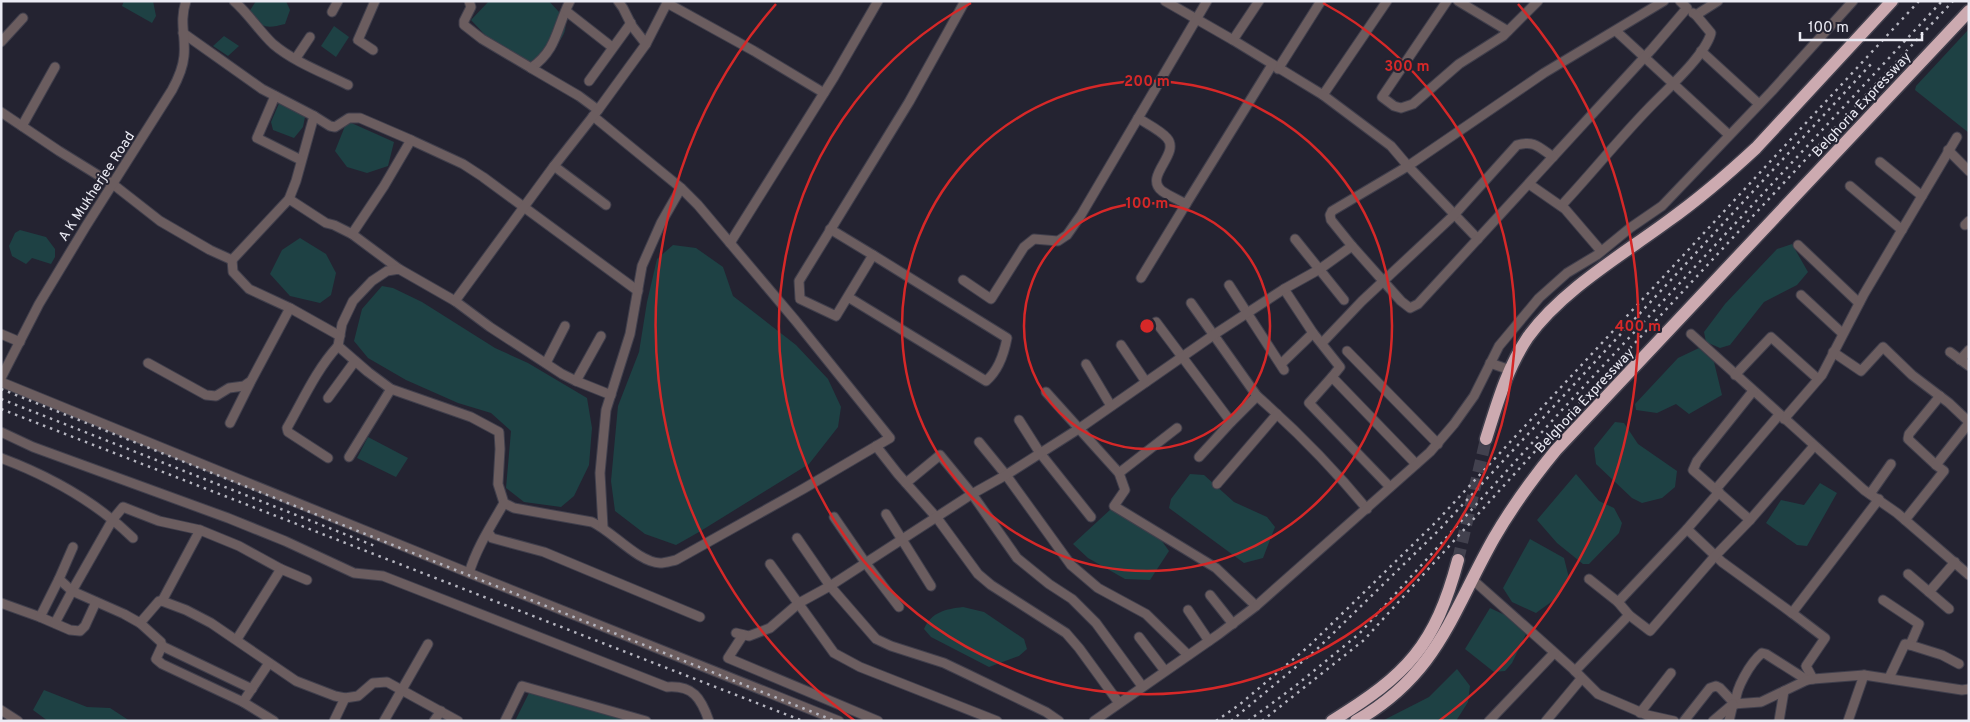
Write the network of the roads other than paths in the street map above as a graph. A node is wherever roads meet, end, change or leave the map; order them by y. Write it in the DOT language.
graph roads {
  1 [pos="186,1"];
  2 [pos="234,1"];
  3 [pos="250,1"];
  4 [pos="338,1"];
  5 [pos="375,1"];
  6 [pos="469,1"];
  7 [pos="570,1"];
  8 [pos="618,1"];
  9 [pos="878,1"];
  10 [pos="965,1"];
  11 [pos="1165,1"];
  12 [pos="1207,1"];
  13 [pos="1259,1"];
  14 [pos="1321,1"];
  15 [pos="1387,1"];
  16 [pos="1447,1"];
  17 [pos="1458,1"];
  18 [pos="1538,1"];
  19 [pos="1664,1"];
  20 [pos="1680,1"];
  21 [pos="1718,1"];
  22 [pos="1853,1"];
  23 [pos="1892,1"];
  24 [pos="667,2"];
  25 [pos="1687,8"];
  26 [pos="244,10"];
  27 [pos="566,11"];
  28 [pos="1969,11"];
  29 [pos="332,12"];
  30 [pos="1696,16"];
  31 [pos="23,18"];
  32 [pos="1197,20"];
  33 [pos="631,23"];
  34 [pos="1508,31"];
  35 [pos="1616,31"];
  36 [pos="183,33"];
  37 [pos="310,37"];
  38 [pos="1233,40"];
  39 [pos="1,42"];
  40 [pos="646,44"];
  41 [pos="612,47"];
  42 [pos="373,50"];
  43 [pos="1701,51"];
  44 [pos="296,58"];
  45 [pos="1644,58"];
  46 [pos="1275,67"];
  47 [pos="55,68"];
  48 [pos="531,68"];
  49 [pos="589,81"];
  50 [pos="348,85"];
  51 [pos="1673,85"];
  52 [pos="824,93"];
  53 [pos="1323,95"];
  54 [pos="276,96"];
  55 [pos="1759,104"];
  56 [pos="1,112"];
  57 [pos="596,113"];
  58 [pos="314,116"];
  59 [pos="1138,118"];
  60 [pos="22,126"];
  61 [pos="1729,135"];
  62 [pos="1957,137"];
  63 [pos="411,140"];
  64 [pos="1948,150"];
  65 [pos="1553,157"];
  66 [pos="301,160"];
  67 [pos="1405,162"];
  68 [pos="1880,162"];
  69 [pos="554,166"];
  70 [pos="1969,171"];
  71 [pos="114,184"];
  72 [pos="1528,184"];
  73 [pos="1850,186"];
  74 [pos="681,188"];
  75 [pos="1922,196"];
  76 [pos="289,199"];
  77 [pos="1186,204"];
  78 [pos="606,205"];
  79 [pos="1561,206"];
  80 [pos="525,207"];
  81 [pos="1454,214"];
  82 [pos="830,229"];
  83 [pos="1902,230"];
  84 [pos="352,234"];
  85 [pos="1295,239"];
  86 [pos="1478,240"];
  87 [pos="730,243"];
  88 [pos="1798,245"];
  89 [pos="1352,246"];
  90 [pos="1601,251"];
  91 [pos="872,255"];
  92 [pos="232,260"];
  93 [pos="399,269"];
  94 [pos="1320,270"];
  95 [pos="1141,278"];
  96 [pos="963,280"];
  97 [pos="1384,282"];
  98 [pos="1229,285"];
  99 [pos="1284,289"];
  100 [pos="638,291"];
  101 [pos="1801,295"];
  102 [pos="848,297"];
  103 [pos="1344,300"];
  104 [pos="455,301"];
  105 [pos="1191,302"];
  106 [pos="1859,303"];
  107 [pos="290,308"];
  108 [pos="1248,312"];
  109 [pos="1156,322"];
  110 [pos="565,326"];
  111 [pos="1313,333"];
  112 [pos="1842,333"];
  113 [pos="1,334"];
  114 [pos="1215,334"];
  115 [pos="1691,334"];
  116 [pos="340,336"];
  117 [pos="600,336"];
  118 [pos="20,342"];
  119 [pos="1322,343"];
  120 [pos="1121,345"];
  121 [pos="338,346"];
  122 [pos="1969,350"];
  123 [pos="1347,351"];
  124 [pos="1834,352"];
  125 [pos="1950,352"];
  126 [pos="1182,359"];
  127 [pos="1960,360"];
  128 [pos="355,361"];
  129 [pos="148,363"];
  130 [pos="546,363"];
  131 [pos="1086,364"];
  132 [pos="1490,364"];
  133 [pos="1969,366"];
  134 [pos="1510,370"];
  135 [pos="1735,375"];
  136 [pos="1332,377"];
  137 [pos="1,378"];
  138 [pos="1818,379"];
  139 [pos="251,381"];
  140 [pos="576,381"];
  141 [pos="1,382"];
  142 [pos="1146,382"];
  143 [pos="391,389"];
  144 [pos="1753,391"];
  145 [pos="1046,392"];
  146 [pos="611,395"];
  147 [pos="1257,396"];
  148 [pos="1940,396"];
  149 [pos="328,398"];
  150 [pos="1111,406"];
  151 [pos="1277,414"];
  152 [pos="1781,417"];
  153 [pos="1018,420"];
  154 [pos="1230,422"];
  155 [pos="230,423"];
  156 [pos="1969,423"];
  157 [pos="1080,428"];
  158 [pos="1177,428"];
  159 [pos="1,432"];
  160 [pos="1486,439"];
  161 [pos="979,442"];
  162 [pos="1438,444"];
  163 [pos="1814,446"];
  164 [pos="878,449"];
  165 [pos="1040,452"];
  166 [pos="349,457"];
  167 [pos="1199,457"];
  168 [pos="1,458"];
  169 [pos="328,458"];
  170 [pos="1416,464"];
  171 [pos="1891,464"];
  172 [pos="1936,465"];
  173 [pos="1119,474"];
  174 [pos="1006,475"];
  175 [pos="906,483"];
  176 [pos="1217,484"];
  177 [pos="1390,488"];
  178 [pos="1717,490"];
  179 [pos="972,494"];
  180 [pos="1870,494"];
  181 [pos="1879,499"];
  182 [pos="504,502"];
  183 [pos="1367,509"];
  184 [pos="886,514"];
  185 [pos="834,517"];
  186 [pos="1091,517"];
  187 [pos="937,518"];
  188 [pos="113,519"];
  189 [pos="1750,520"];
  190 [pos="1905,520"];
  191 [pos="603,527"];
  192 [pos="1687,528"];
  193 [pos="200,530"];
  194 [pos="488,532"];
  195 [pos="133,538"];
  196 [pos="797,538"];
  197 [pos="902,539"];
  198 [pos="74,547"];
  199 [pos="1715,556"];
  200 [pos="1458,560"];
  201 [pos="866,562"];
  202 [pos="1955,562"];
  203 [pos="770,564"];
  204 [pos="281,569"];
  205 [pos="469,573"];
  206 [pos="1908,574"];
  207 [pos="1969,575"];
  208 [pos="59,579"];
  209 [pos="1589,579"];
  210 [pos="307,580"];
  211 [pos="1473,580"];
  212 [pos="830,586"];
  213 [pos="931,586"];
  214 [pos="72,591"];
  215 [pos="1930,592"];
  216 [pos="1210,595"];
  217 [pos="1883,600"];
  218 [pos="162,601"];
  219 [pos="96,602"];
  220 [pos="1618,602"];
  221 [pos="1,603"];
  222 [pos="799,603"];
  223 [pos="1256,606"];
  224 [pos="900,607"];
  225 [pos="1949,609"];
  226 [pos="1188,610"];
  227 [pos="1792,613"];
  228 [pos="1628,615"];
  229 [pos="40,617"];
  230 [pos="700,617"];
  231 [pos="55,623"];
  232 [pos="140,623"];
  233 [pos="1233,624"];
  234 [pos="1139,637"];
  235 [pos="237,640"];
  236 [pos="1209,641"];
  237 [pos="428,644"];
  238 [pos="1910,645"];
  239 [pos="162,646"];
  240 [pos="1554,653"];
  241 [pos="1188,656"];
  242 [pos="734,661"];
  243 [pos="269,663"];
  244 [pos="1959,664"];
  245 [pos="1165,671"];
  246 [pos="1671,673"];
  247 [pos="1578,675"];
  248 [pos="1864,675"];
  249 [pos="726,677"];
  250 [pos="1889,678"];
  251 [pos="1810,680"];
  252 [pos="1142,686"];
  253 [pos="252,689"];
  254 [pos="403,689"];
  255 [pos="1969,689"];
  256 [pos="1784,691"];
  257 [pos="345,698"];
  258 [pos="243,702"];
  259 [pos="1118,702"];
  260 [pos="1735,704"];
  261 [pos="1,710"];
  262 [pos="440,711"];
  263 [pos="1640,713"];
  264 [pos="18,721"];
  265 [pos="274,721"];
  266 [pos="334,721"];
  267 [pos="384,721"];
  268 [pos="434,721"];
  269 [pos="458,721"];
  270 [pos="505,721"];
  271 [pos="646,721"];
  272 [pos="709,721"];
  273 [pos="839,721"];
  274 [pos="878,721"];
  275 [pos="997,721"];
  276 [pos="1060,721"];
  277 [pos="1094,721"];
  278 [pos="1332,721"];
  279 [pos="1356,721"];
  280 [pos="1489,721"];
  281 [pos="1546,721"];
  282 [pos="1674,721"];
  283 [pos="1684,721"];
  284 [pos="1712,721"];
  285 [pos="1729,721"];
  286 [pos="1779,721"];
  287 [pos="1848,721"];
  1 -- 36 [label="street, A K Mukherjee Road"];
  2 -- 26 [label="street"];
  3 -- 26 [label="street"];
  4 -- 29 [label="street"];
  5 -- 42 [label="street"];
  6 -- 48 [label="street"];
  7 -- 27 [label="street"];
  8 -- 33 [label="street"];
  9 -- 52 [label="street"];
  10 -- 82 [label="street"];
  11 -- 32 [label="street"];
  12 -- 32 [label="street"];
  13 -- 38 [label="street"];
  14 -- 46 [label="street"];
  15 -- 53 [label="street"];
  16 -- 34 [label="street"];
  17 -- 34 [label="street"];
  18 -- 34 [label="street"];
  19 -- 35 [label="street"];
  20 -- 25 [label="street"];
  21 -- 30 [label="street"];
  22 -- 55 [label="street"];
  23 -- 134 [label="highway"];
  24 -- 40 [label="street"];
  24 -- 52 [label="street"];
  25 -- 30 [label="street"];
  25 -- 45 [label="street"];
  26 -- 44 [label="street"];
  27 -- 41 [label="street"];
  27 -- 48 [label="street"];
  28 -- 211 [label="highway, Belghoria Expressway"];
  30 -- 43 [label="street"];
  31 -- 39 [label="street"];
  32 -- 38 [label="street"];
  32 -- 59 [label="street"];
  33 -- 40 [label="street"];
  33 -- 41 [label="street"];
  35 -- 45 [label="street"];
  35 -- 67 [label="street"];
  36 -- 54 [label="street"];
  36 -- 71 [label="street, A K Mukherjee Road"];
  37 -- 44 [label="street"];
  38 -- 46 [label="street"];
  40 -- 57 [label="street"];
  41 -- 49 [label="street"];
  43 -- 51 [label="street"];
  43 -- 55 [label="street"];
  44 -- 50 [label="street"];
  45 -- 51 [label="street"];
  45 -- 65 [label="street"];
  46 -- 53 [label="street"];
  46 -- 77 [label="street"];
  47 -- 60 [label="street"];
  48 -- 57 [label="street"];
  51 -- 61 [label="street"];
  51 -- 79 [label="street"];
  52 -- 87 [label="street"];
  53 -- 67 [label="street"];
  54 -- 58 [label="street"];
  54 -- 66 [label="street"];
  55 -- 61 [label="street"];
  56 -- 60 [label="street"];
  57 -- 69 [label="street"];
  57 -- 74 [label="street"];
  58 -- 63 [label="street"];
  58 -- 66 [label="street"];
  59 -- 77 [label="street"];
  59 -- 96 [label="street"];
  60 -- 71 [label="street"];
  61 -- 90 [label="street"];
  62 -- 64 [label="street"];
  63 -- 80 [label="street"];
  63 -- 84 [label="street"];
  64 -- 70 [label="street"];
  64 -- 75 [label="street"];
  65 -- 72 [label="street"];
  65 -- 81 [label="street"];
  66 -- 76 [label="street"];
  67 -- 81 [label="street"];
  67 -- 89 [label="street"];
  68 -- 75 [label="street"];
  69 -- 78 [label="street"];
  69 -- 80 [label="street"];
  71 -- 92 [label="street"];
  71 -- 118 [label="street, A K Mukherjee Road"];
  72 -- 79 [label="street"];
  72 -- 86 [label="street"];
  73 -- 83 [label="street"];
  74 -- 87 [label="street"];
  74 -- 100 [label="street"];
  75 -- 83 [label="street"];
  76 -- 84 [label="street"];
  76 -- 92 [label="street"];
  77 -- 95 [label="street"];
  79 -- 90 [label="street"];
  80 -- 100 [label="street"];
  80 -- 104 [label="street"];
  81 -- 86 [label="street"];
  81 -- 97 [label="street"];
  82 -- 91 [label="street"];
  82 -- 102 [label="street"];
  83 -- 106 [label="street"];
  84 -- 93 [label="street"];
  85 -- 94 [label="street"];
  86 -- 97 [label="street"];
  87 -- 164 [label="street"];
  88 -- 106 [label="street"];
  89 -- 94 [label="street"];
  89 -- 97 [label="street"];
  90 -- 132 [label="street"];
  91 -- 102 [label="street"];
  91 -- 102 [label="street"];
  92 -- 107 [label="street"];
  93 -- 104 [label="street"];
  93 -- 116 [label="street"];
  94 -- 99 [label="street"];
  94 -- 103 [label="street"];
  97 -- 119 [label="street"];
  98 -- 108 [label="street"];
  99 -- 108 [label="street"];
  99 -- 111 [label="street"];
  100 -- 146 [label="street"];
  101 -- 112 [label="street"];
  104 -- 130 [label="street"];
  105 -- 114 [label="street"];
  106 -- 112 [label="street"];
  107 -- 116 [label="street"];
  107 -- 139 [label="street"];
  108 -- 111 [label="street"];
  108 -- 114 [label="street"];
  109 -- 126 [label="street"];
  110 -- 130 [label="street"];
  111 -- 119 [label="street"];
  112 -- 124 [label="street"];
  113 -- 118 [label="street"];
  114 -- 126 [label="street"];
  114 -- 147 [label="street"];
  115 -- 135 [label="street"];
  116 -- 121 [label="street"];
  117 -- 140 [label="street"];
  118 -- 137 [label="street, A K Mukherjee Road"];
  119 -- 136 [label="street"];
  120 -- 142 [label="street"];
  121 -- 128 [label="street"];
  121 -- 169 [label="street"];
  122 -- 127 [label="street"];
  123 -- 162 [label="street"];
  124 -- 138 [label="street"];
  124 -- 148 [label="street"];
  125 -- 127 [label="street"];
  126 -- 142 [label="street"];
  126 -- 154 [label="street"];
  127 -- 133 [label="street"];
  128 -- 143 [label="street"];
  128 -- 149 [label="street"];
  129 -- 139 [label="street"];
  130 -- 140 [label="street"];
  131 -- 150 [label="street"];
  132 -- 134 [label="street"];
  132 -- 162 [label="street"];
  134 -- 160 [label="highway"];
  135 -- 138 [label="street"];
  135 -- 144 [label="street"];
  136 -- 170 [label="street"];
  136 -- 177 [label="street"];
  138 -- 152 [label="street"];
  139 -- 155 [label="street"];
  140 -- 146 [label="street"];
  141 -- 205 [label="street"];
  142 -- 150 [label="street"];
  143 -- 166 [label="street"];
  143 -- 182 [label="street"];
  144 -- 152 [label="street"];
  144 -- 178 [label="street"];
  145 -- 157 [label="street"];
  146 -- 191 [label="street"];
  147 -- 151 [label="street"];
  147 -- 154 [label="street"];
  148 -- 156 [label="street"];
  148 -- 172 [label="street"];
  150 -- 157 [label="street"];
  151 -- 176 [label="street"];
  151 -- 183 [label="street"];
  152 -- 163 [label="street"];
  152 -- 178 [label="street"];
  153 -- 165 [label="street"];
  154 -- 167 [label="street"];
  156 -- 172 [label="street"];
  157 -- 165 [label="street"];
  157 -- 173 [label="street"];
  158 -- 173 [label="street"];
  159 -- 272 [label="street"];
  161 -- 174 [label="street"];
  162 -- 170 [label="street"];
  163 -- 180 [label="street"];
  163 -- 189 [label="street"];
  164 -- 175 [label="street"];
  164 -- 191 [label="street"];
  165 -- 174 [label="street"];
  165 -- 186 [label="street"];
  168 -- 188 [label="street"];
  170 -- 177 [label="street"];
  171 -- 180 [label="street"];
  172 -- 190 [label="street"];
  173 -- 223 [label="street"];
  174 -- 179 [label="street"];
  174 -- 241 [label="street"];
  175 -- 179 [label="street"];
  175 -- 187 [label="street"];
  177 -- 183 [label="street"];
  178 -- 189 [label="street"];
  178 -- 192 [label="street"];
  179 -- 187 [label="street"];
  179 -- 252 [label="street"];
  180 -- 181 [label="street"];
  181 -- 190 [label="street"];
  181 -- 227 [label="street"];
  182 -- 191 [label="street"];
  182 -- 194 [label="street"];
  183 -- 223 [label="street"];
  184 -- 197 [label="street"];
  185 -- 201 [label="street"];
  187 -- 197 [label="street"];
  187 -- 259 [label="street"];
  188 -- 193 [label="street"];
  188 -- 195 [label="street"];
  188 -- 214 [label="street"];
  189 -- 199 [label="street"];
  190 -- 202 [label="street"];
  192 -- 199 [label="street"];
  192 -- 220 [label="street"];
  193 -- 204 [label="street"];
  193 -- 218 [label="street"];
  194 -- 205 [label="street"];
  194 -- 230 [label="street"];
  196 -- 212 [label="street"];
  197 -- 201 [label="street"];
  197 -- 213 [label="street"];
  198 -- 208 [label="street"];
  199 -- 227 [label="street"];
  199 -- 228 [label="street"];
  200 -- 278 [label="highway"];
  201 -- 212 [label="street"];
  201 -- 224 [label="street"];
  202 -- 207 [label="street"];
  202 -- 215 [label="street"];
  203 -- 222 [label="street"];
  204 -- 210 [label="street"];
  204 -- 235 [label="street"];
  205 -- 249 [label="street"];
  206 -- 215 [label="street"];
  208 -- 214 [label="street"];
  208 -- 229 [label="street"];
  209 -- 220 [label="street"];
  211 -- 240 [label="street"];
  211 -- 279 [label="highway, Belghoria Expressway"];
  212 -- 222 [label="street"];
  212 -- 276 [label="street"];
  214 -- 219 [label="street"];
  214 -- 231 [label="street"];
  215 -- 225 [label="street"];
  216 -- 233 [label="street"];
  217 -- 238 [label="street"];
  218 -- 232 [label="street"];
  218 -- 235 [label="street"];
  219 -- 231 [label="street"];
  219 -- 232 [label="street"];
  220 -- 228 [label="street"];
  221 -- 229 [label="street"];
  222 -- 242 [label="street"];
  222 -- 275 [label="street"];
  223 -- 233 [label="street"];
  226 -- 236 [label="street"];
  227 -- 251 [label="street"];
  228 -- 247 [label="street"];
  229 -- 231 [label="street"];
  232 -- 239 [label="street"];
  233 -- 236 [label="street"];
  234 -- 245 [label="street"];
  235 -- 243 [label="street"];
  236 -- 241 [label="street"];
  237 -- 254 [label="street"];
  238 -- 244 [label="street"];
  238 -- 250 [label="street"];
  239 -- 253 [label="street"];
  239 -- 258 [label="street"];
  240 -- 247 [label="street"];
  240 -- 280 [label="street"];
  241 -- 245 [label="street"];
  242 -- 249 [label="street"];
  242 -- 274 [label="street"];
  243 -- 253 [label="street"];
  243 -- 257 [label="street"];
  245 -- 252 [label="street"];
  246 -- 263 [label="street"];
  247 -- 263 [label="street"];
  247 -- 281 [label="street"];
  248 -- 250 [label="street"];
  248 -- 251 [label="street"];
  248 -- 287 [label="street"];
  249 -- 273 [label="street"];
  250 -- 255 [label="street"];
  251 -- 256 [label="street"];
  251 -- 260 [label="street"];
  252 -- 259 [label="street"];
  253 -- 258 [label="street"];
  254 -- 257 [label="street"];
  254 -- 262 [label="street"];
  254 -- 267 [label="street"];
  256 -- 260 [label="street"];
  256 -- 286 [label="street"];
  257 -- 266 [label="street"];
  258 -- 265 [label="street"];
  259 -- 277 [label="street"];
  260 -- 283 [label="street"];
  260 -- 284 [label="street"];
  260 -- 285 [label="street"];
  261 -- 264 [label="street"];
  262 -- 268 [label="street"];
  262 -- 269 [label="street"];
  263 -- 282 [label="street"];
  270 -- 271 [label="street"];
}
